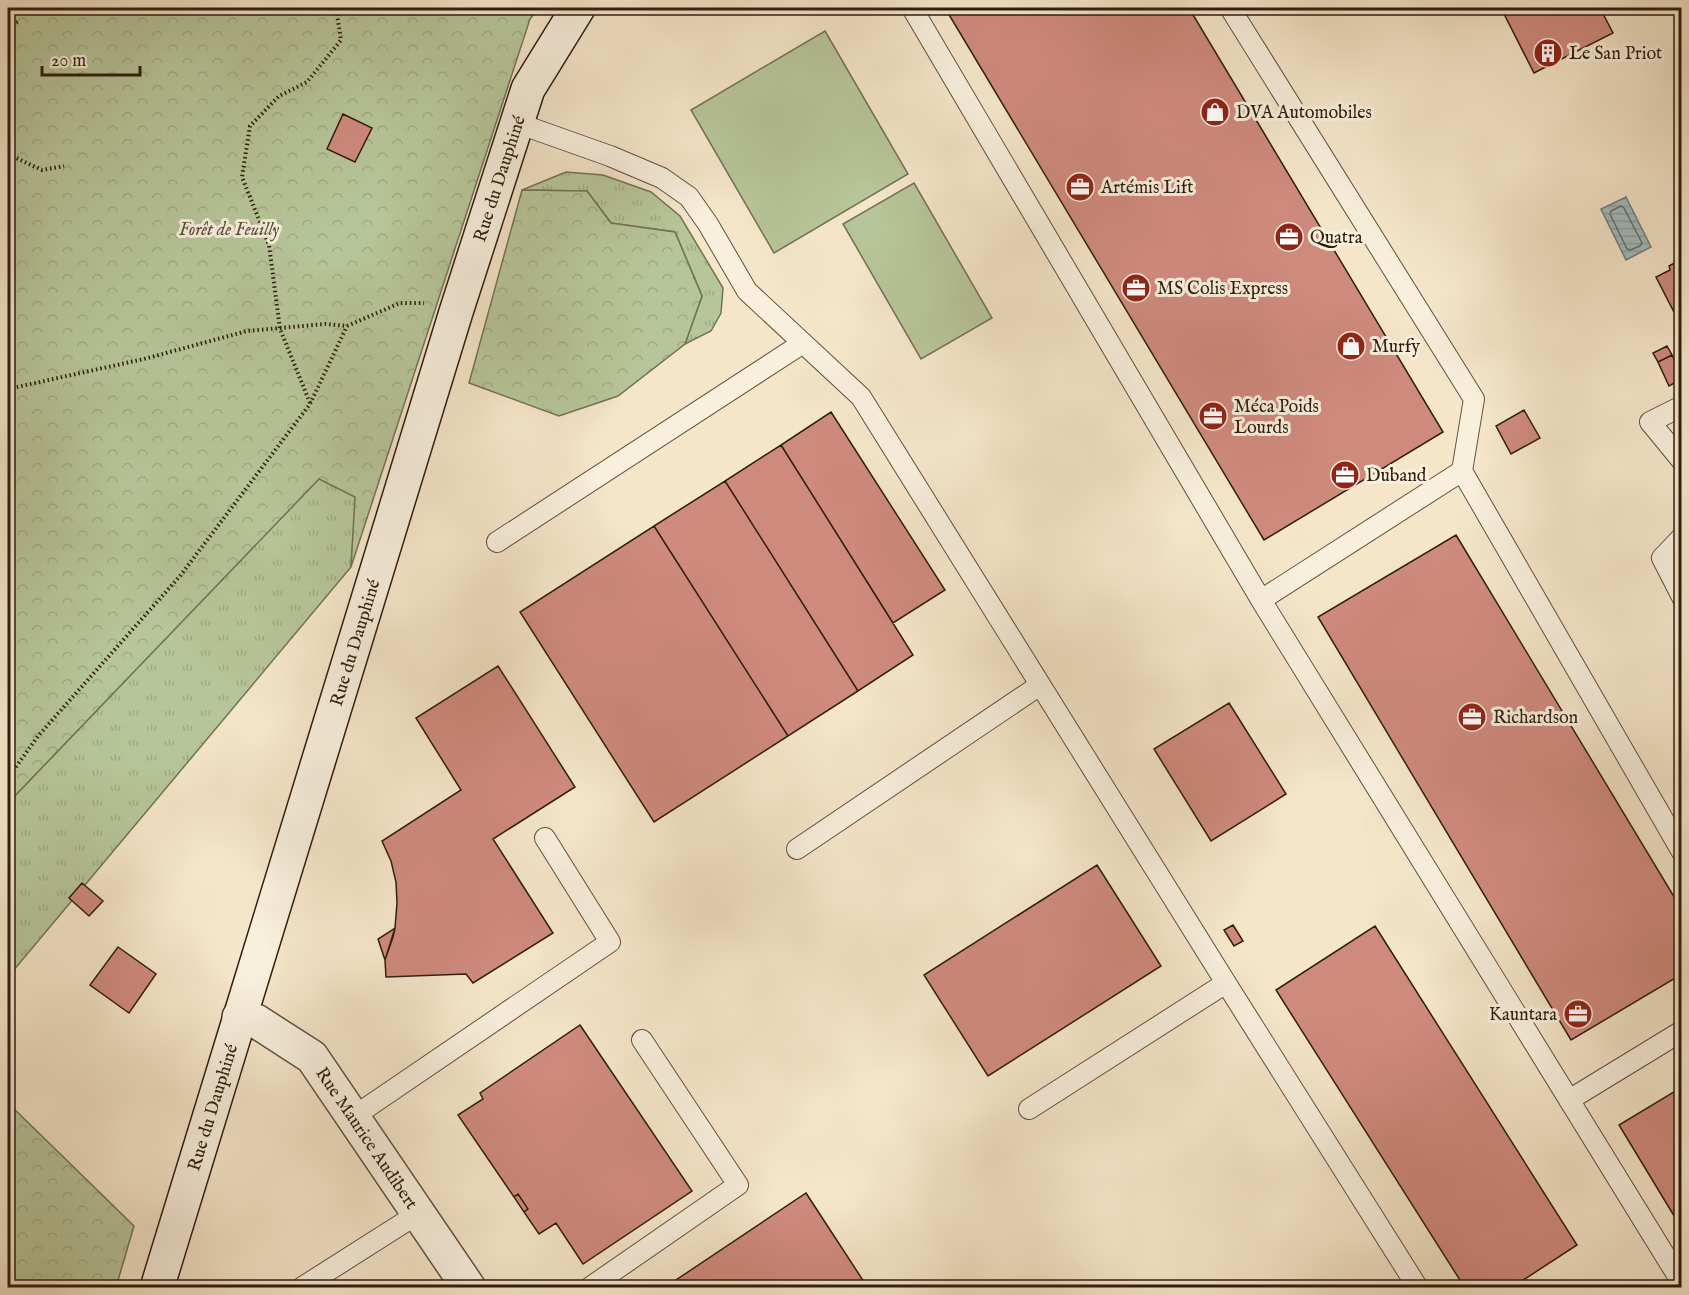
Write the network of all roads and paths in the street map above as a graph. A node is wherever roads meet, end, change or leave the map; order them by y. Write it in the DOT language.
graph roads {
  1 [pos="336,8"];
  2 [pos="578,8"];
  3 [pos="912,8"];
  4 [pos="1230,8"];
  5 [pos="18,22"];
  6 [pos="8,26"];
  7 [pos="517,123"];
  8 [pos="8,157"];
  9 [pos="64,166"];
  10 [pos="456,312"];
  11 [pos="347,326"];
  12 [pos="280,329"];
  13 [pos="803,343"];
  14 [pos="8,388"];
  15 [pos="310,404"];
  16 [pos="1682,405"];
  17 [pos="1682,461"];
  18 [pos="1462,471"];
  19 [pos="1682,537"];
  20 [pos="497,542"];
  21 [pos="1682,597"];
  22 [pos="1261,600"];
  23 [pos="1040,684"];
  24 [pos="8,778"];
  25 [pos="545,838"];
  26 [pos="797,849"];
  27 [pos="1682,852"];
  28 [pos="1226,983"];
  29 [pos="239,1017"];
  30 [pos="1682,1031"];
  31 [pos="642,1040"];
  32 [pos="1569,1100"];
  33 [pos="1029,1109"];
  34 [pos="353,1117"];
  35 [pos="418,1213"];
  36 [pos="1682,1283"];
  37 [pos="157,1287"];
  38 [pos="301,1287"];
  39 [pos="469,1287"];
  40 [pos="589,1287"];
  41 [pos="1418,1287"];
  1 -- 12 [label="path"];
  2 -- 7 [label="street, Rue du Dauphiné"];
  3 -- 22 [label="lane"];
  4 -- 18 [label="lane"];
  5 -- 6 [label="path"];
  7 -- 10 [label="street, Rue du Dauphiné"];
  7 -- 13 [label="lane"];
  8 -- 9 [label="path"];
  10 -- 11 [label="path"];
  10 -- 29 [label="street, Rue du Dauphiné"];
  11 -- 12 [label="path"];
  11 -- 15 [label="path"];
  12 -- 14 [label="path"];
  12 -- 15 [label="path"];
  13 -- 20 [label="lane"];
  13 -- 23 [label="lane"];
  15 -- 24 [label="path"];
  16 -- 17 [label="lane"];
  18 -- 22 [label="lane"];
  18 -- 27 [label="lane"];
  19 -- 21 [label="lane"];
  22 -- 32 [label="lane"];
  23 -- 26 [label="lane"];
  23 -- 28 [label="lane"];
  25 -- 34 [label="lane"];
  28 -- 33 [label="lane"];
  28 -- 41 [label="lane"];
  29 -- 34 [label="street, Rue Maurice Audibert"];
  29 -- 37 [label="street, Rue du Dauphiné"];
  30 -- 32 [label="lane"];
  31 -- 40 [label="lane"];
  32 -- 36 [label="lane"];
  34 -- 35 [label="street, Rue Maurice Audibert"];
  35 -- 38 [label="lane"];
  35 -- 39 [label="street, Rue Maurice Audibert"];
}
